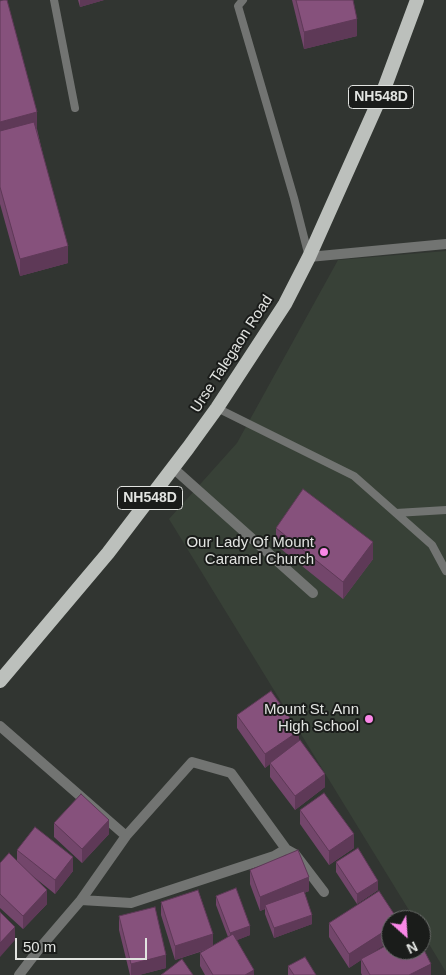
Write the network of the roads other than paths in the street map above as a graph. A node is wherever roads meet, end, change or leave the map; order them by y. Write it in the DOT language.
graph roads {
  1 [pos="54,0"];
  2 [pos="243,0"];
  3 [pos="417,0"];
  4 [pos="75,108"];
  5 [pos="446,244"];
  6 [pos="309,257"];
  7 [pos="217,408"];
  8 [pos="173,468"];
  9 [pos="446,510"];
  10 [pos="396,513"];
  11 [pos="446,570"];
  12 [pos="314,593"];
  13 [pos="0,681"];
  14 [pos="0,726"];
  15 [pos="126,836"];
  16 [pos="286,849"];
  17 [pos="324,892"];
  18 [pos="81,900"];
  19 [pos="19,975"];
  1 -- 4 [label="lane"];
  2 -- 6 [label="lane"];
  3 -- 6 [label="highway, Urse Talegaon Road / NH548D"];
  5 -- 6 [label="street"];
  6 -- 7 [label="highway, Urse Talegaon Road / NH548D"];
  7 -- 8 [label="highway, Urse Talegaon Road / NH548D"];
  7 -- 10 [label="lane"];
  8 -- 12 [label="street"];
  8 -- 13 [label="highway, Urse Talegaon Road / NH548D"];
  9 -- 10 [label="lane"];
  10 -- 11 [label="lane"];
  14 -- 15 [label="street"];
  15 -- 16 [label="street"];
  15 -- 18 [label="street"];
  16 -- 17 [label="street"];
  16 -- 18 [label="street"];
  18 -- 19 [label="street"];
}
